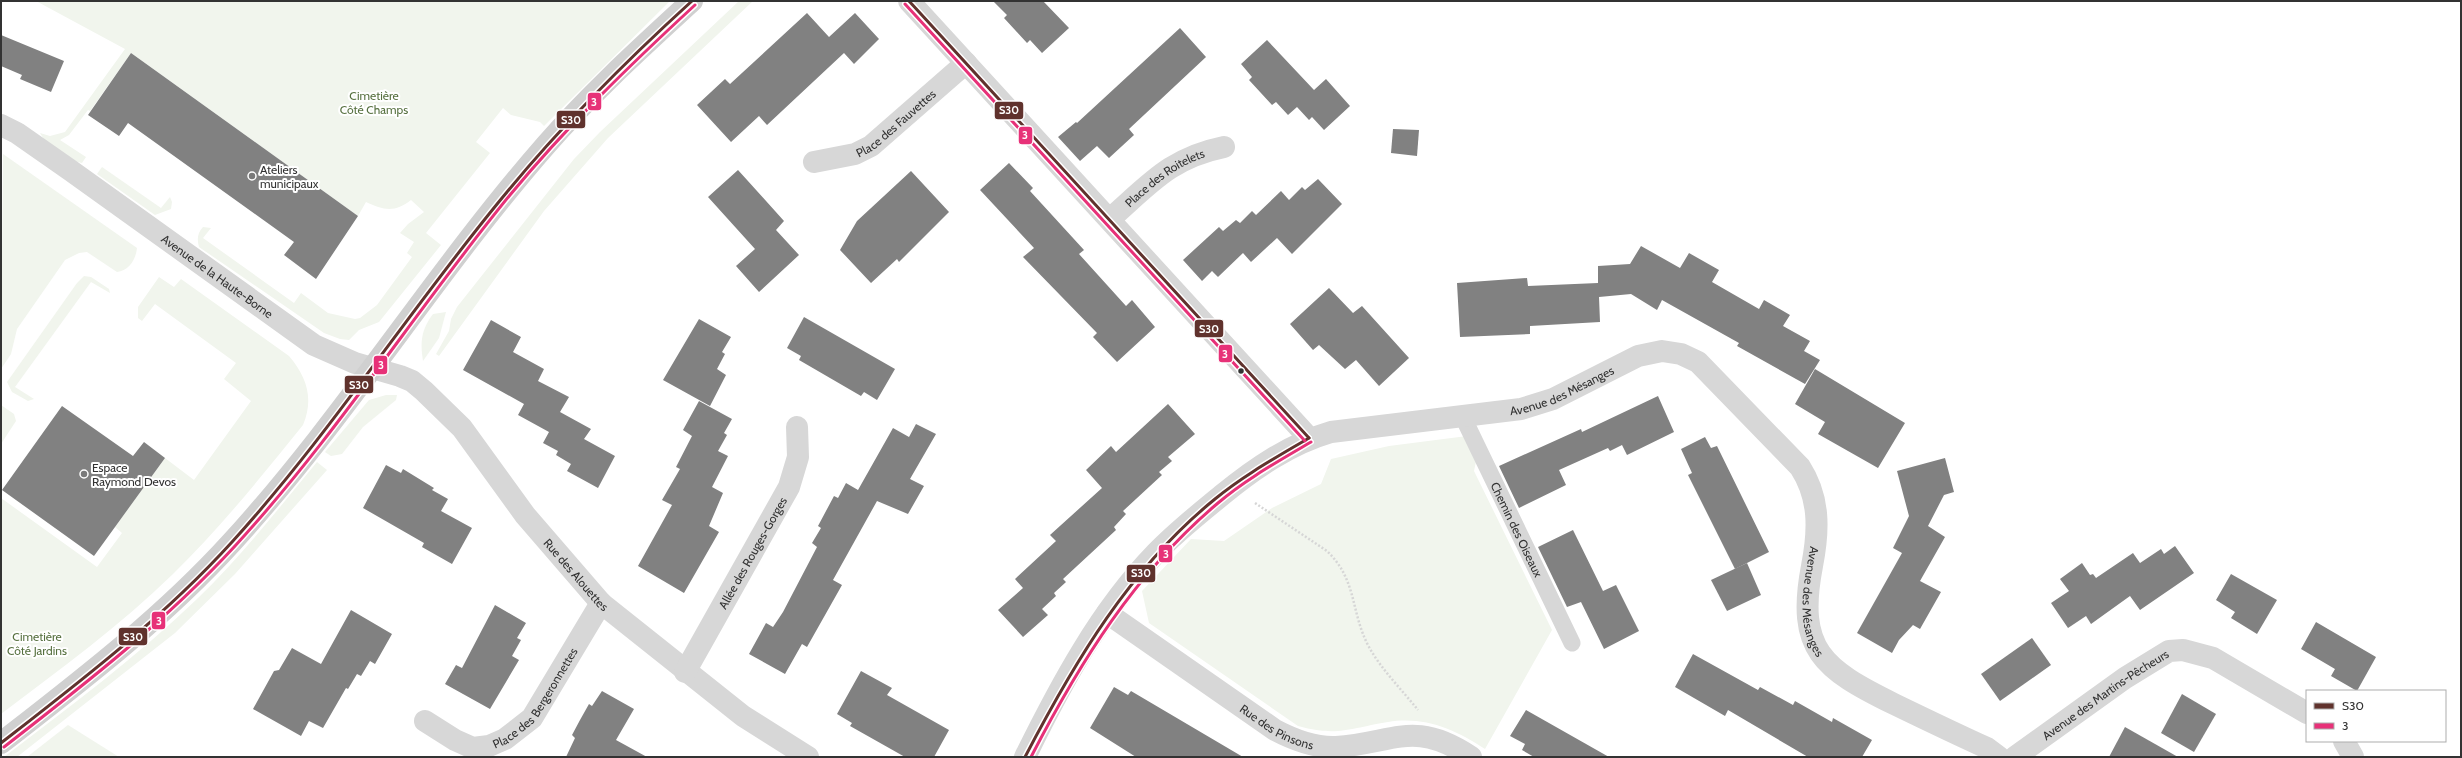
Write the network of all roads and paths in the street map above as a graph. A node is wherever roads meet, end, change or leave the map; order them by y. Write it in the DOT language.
graph roads {
  1 [pos="692,1"];
  2 [pos="909,1"];
  3 [pos="966,63"];
  4 [pos="9,129"];
  5 [pos="1224,147"];
  6 [pos="814,162"];
  7 [pos="1110,219"];
  8 [pos="373,368"];
  9 [pos="1462,415"];
  10 [pos="797,428"];
  11 [pos="1309,438"];
  12 [pos="1231,487"];
  13 [pos="601,603"];
  14 [pos="1107,613"];
  15 [pos="1572,643"];
  16 [pos="685,672"];
  17 [pos="2306,711"];
  18 [pos="425,721"];
  19 [pos="1433,737"];
  20 [pos="2345,742"];
  21 [pos="1,743"];
  22 [pos="808,757"];
  23 [pos="1025,757"];
  24 [pos="1471,757"];
  25 [pos="1999,757"];
  26 [pos="2015,757"];
  27 [pos="2353,757"];
  1 -- 8 [label="street"];
  2 -- 3 [label="street"];
  3 -- 6 [label="street, Place des Fauvettes"];
  3 -- 7 [label="street"];
  4 -- 8 [label="street, Avenue de la Haute-Borne"];
  5 -- 7 [label="street, Place des Roitelets"];
  7 -- 11 [label="street"];
  8 -- 13 [label="street, Rue des Alouettes"];
  8 -- 21 [label="street"];
  9 -- 11 [label="street, Avenue des Mésanges"];
  9 -- 15 [label="lane, Chemin des Oiseaux"];
  9 -- 25 [label="street, Avenue des Mésanges"];
  10 -- 16 [label="street, Allée des Rouges-Gorges"];
  11 -- 12 [label="street, Avenue des Mésanges"];
  12 -- 14 [label="street, Avenue des Mésanges"];
  12 -- 19 [label="path"];
  13 -- 16 [label="street, Rue des Alouettes"];
  13 -- 18 [label="street, Place des Bergeronnettes"];
  14 -- 19 [label="street, Rue des Pinsons"];
  14 -- 23 [label="street, Avenue des Mésanges"];
  16 -- 22 [label="street, Rue des Alouettes"];
  17 -- 26 [label="street, Avenue des Martins-Pêcheurs"];
  19 -- 24 [label="street, Rue des Pinsons"];
  20 -- 27 [label="street"];
}
